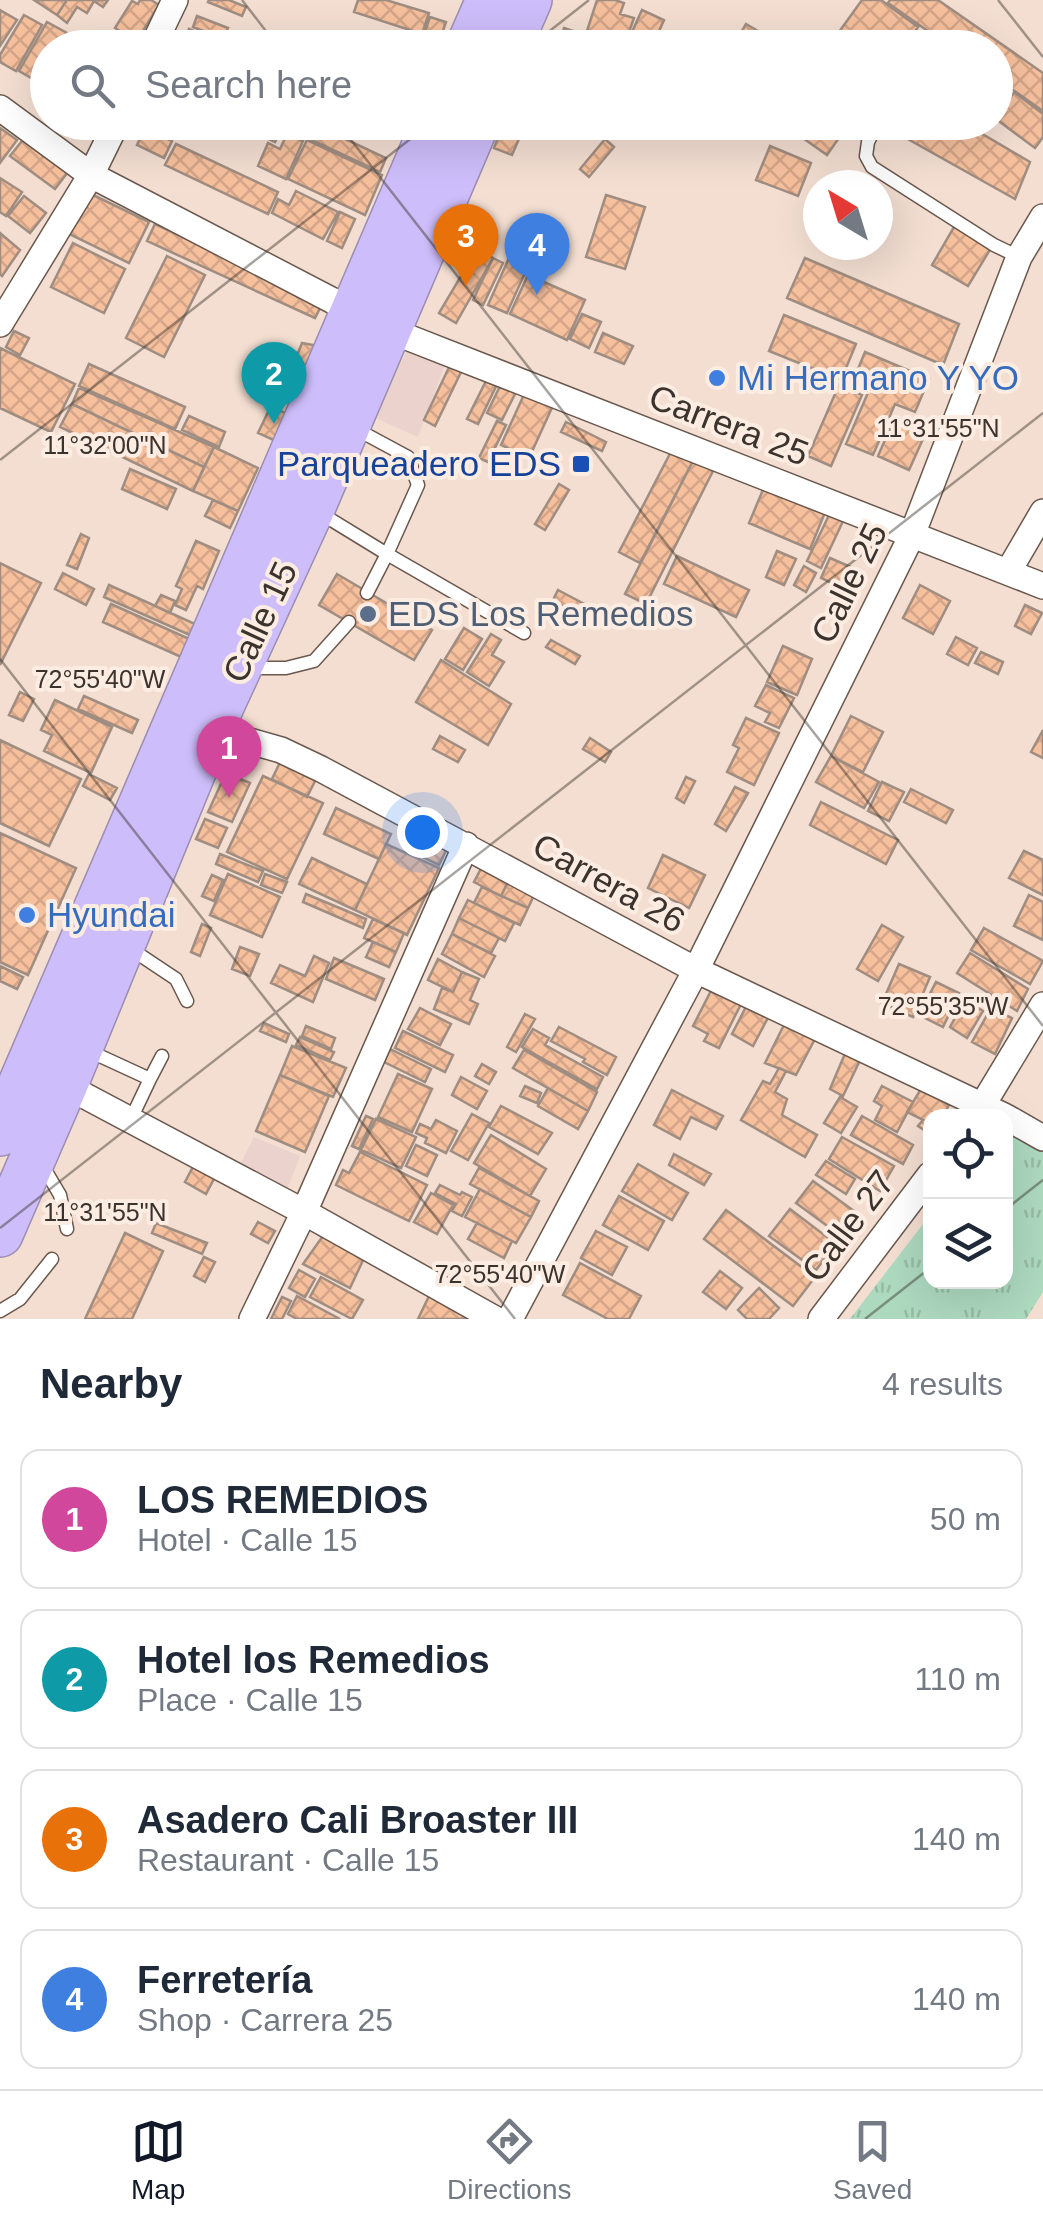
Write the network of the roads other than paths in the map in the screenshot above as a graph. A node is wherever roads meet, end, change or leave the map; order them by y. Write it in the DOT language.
graph roads {
  1 [pos="488,0"];
  2 [pos="528,0"];
  3 [pos="170,2"];
  4 [pos="159,30"];
  5 [pos="476,30"];
  6 [pos="516,30"];
  7 [pos="0,108"];
  8 [pos="30,130"];
  9 [pos="43,140"];
  10 [pos="108,140"];
  11 [pos="429,140"];
  12 [pos="467,140"];
  13 [pos="869,140"];
  14 [pos="91,175"];
  15 [pos="1043,217"];
  16 [pos="1019,257"];
  17 [pos="372,319"];
  18 [pos="1,321"];
  19 [pos="330,417"];
  20 [pos="312,508"];
  21 [pos="1043,512"];
  22 [pos="912,534"];
  23 [pos="387,554"];
  24 [pos="1008,572"];
  25 [pos="1043,586"];
  26 [pos="367,593"];
  27 [pos="349,622"];
  28 [pos="524,634"];
  29 [pos="222,662"];
  30 [pos="194,724"];
  31 [pos="466,845"];
  32 [pos="106,935"];
  33 [pos="696,970"];
  34 [pos="187,1001"];
  35 [pos="1043,1005"];
  36 [pos="162,1056"];
  37 [pos="58,1066"];
  38 [pos="150,1079"];
  39 [pos="982,1109"];
  40 [pos="994,1109"];
  41 [pos="131,1119"];
  42 [pos="1013,1124"];
  43 [pos="1043,1138"];
  44 [pos="18,1143"];
  45 [pos="923,1184"];
  46 [pos="304,1212"];
  47 [pos="67,1229"];
  48 [pos="0,1234"];
  49 [pos="52,1259"];
  50 [pos="0,1311"];
  51 [pos="252,1319"];
  52 [pos="496,1319"];
  53 [pos="510,1319"];
  54 [pos="820,1319"];
  1 -- 5 [label="highway"];
  2 -- 6 [label="highway"];
  3 -- 4 [label="street"];
  7 -- 8 [label="street"];
  9 -- 14 [label="street"];
  10 -- 14 [label="street"];
  11 -- 17 [label="highway, Calle 15"];
  12 -- 17 [label="highway, Calle 15"];
  13 -- 16 [label="lane"];
  14 -- 17 [label="street, Carrera 25"];
  14 -- 18 [label="street"];
  15 -- 16 [label="street, Calle 25"];
  16 -- 22 [label="street, Calle 25"];
  17 -- 19 [label="highway, Calle 15"];
  17 -- 22 [label="street, Carrera 25"];
  19 -- 20 [label="highway, Calle 15"];
  19 -- 23 [label="lane"];
  19 -- 29 [label="highway, Calle 15"];
  20 -- 23 [label="lane"];
  20 -- 29 [label="highway, Calle 15"];
  21 -- 24 [label="street"];
  22 -- 24 [label="street, Carrera 25"];
  22 -- 33 [label="street, Calle 25"];
  23 -- 26 [label="lane"];
  23 -- 28 [label="lane"];
  24 -- 25 [label="street, Carrera 25"];
  27 -- 29 [label="lane"];
  29 -- 30 [label="highway, Calle 15"];
  30 -- 31 [label="street, Carrera 26"];
  30 -- 32 [label="highway, Calle 15"];
  31 -- 33 [label="street, Carrera 26"];
  31 -- 46 [label="street"];
  32 -- 34 [label="lane"];
  32 -- 37 [label="highway, Calle 15"];
  33 -- 39 [label="street, Carrera 26"];
  33 -- 53 [label="street, Calle 25"];
  35 -- 40 [label="street"];
  36 -- 38 [label="lane"];
  37 -- 38 [label="lane"];
  37 -- 41 [label="street"];
  37 -- 44 [label="highway, Calle 15"];
  38 -- 41 [label="lane"];
  41 -- 46 [label="street"];
  42 -- 43 [label="street, Carrera 26"];
  44 -- 47 [label="lane"];
  44 -- 48 [label="highway, Calle 15"];
  45 -- 54 [label="street, Calle 27"];
  46 -- 51 [label="street"];
  46 -- 52 [label="street"];
  49 -- 50 [label="lane"];
}
